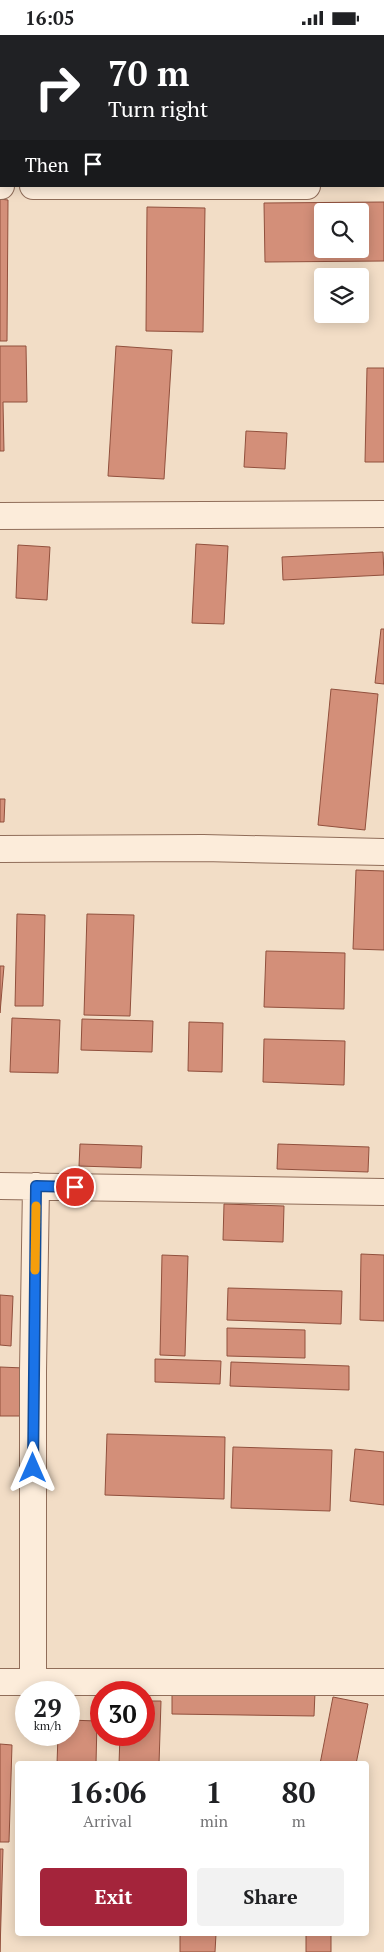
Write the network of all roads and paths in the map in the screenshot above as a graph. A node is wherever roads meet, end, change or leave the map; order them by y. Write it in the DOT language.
graph roads {
  1 [pos="384,514"];
  2 [pos="0,517"];
  3 [pos="0,849"];
  4 [pos="384,852"];
  5 [pos="0,1186"];
  6 [pos="36,1186"];
  7 [pos="384,1192"];
  8 [pos="33,1681"];
  9 [pos="0,1682"];
  10 [pos="15,1682"];
  11 [pos="384,1682"];
  12 [pos="80,1683"];
  1 -- 2 [label="street"];
  3 -- 4 [label="street"];
  5 -- 6 [label="street"];
  6 -- 7 [label="street"];
  6 -- 8 [label="street"];
  9 -- 10 [label="street"];
  11 -- 12 [label="street"];
}
